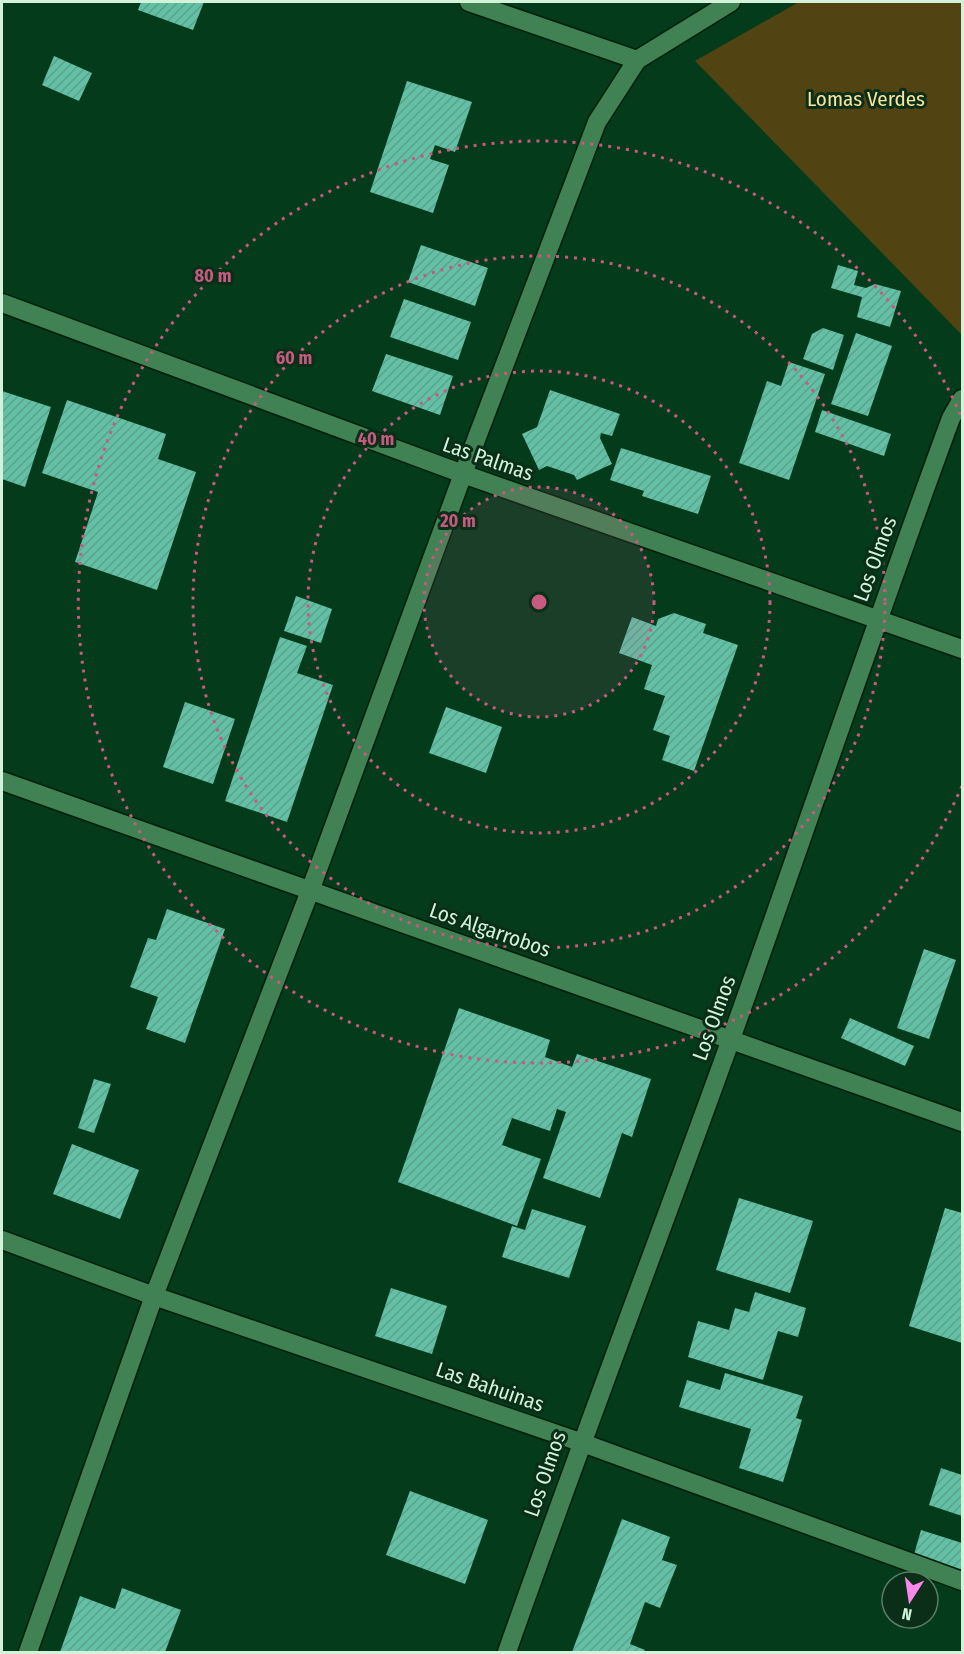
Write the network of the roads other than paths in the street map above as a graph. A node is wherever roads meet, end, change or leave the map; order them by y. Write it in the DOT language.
graph roads {
  1 [pos="469,2"];
  2 [pos="731,2"];
  3 [pos="637,60"];
  4 [pos="2,303"];
  5 [pos="963,399"];
  6 [pos="462,474"];
  7 [pos="877,617"];
  8 [pos="963,649"];
  9 [pos="2,781"];
  10 [pos="310,891"];
  11 [pos="731,1040"];
  12 [pos="963,1122"];
  13 [pos="2,1240"];
  14 [pos="154,1296"];
  15 [pos="580,1442"];
  16 [pos="963,1581"];
  17 [pos="28,1653"];
  18 [pos="507,1653"];
  1 -- 3 [label="street"];
  2 -- 3 [label="street"];
  3 -- 6 [label="street"];
  4 -- 6 [label="street, Las Palmas"];
  5 -- 7 [label="street, Los Olmos"];
  6 -- 7 [label="street, Las Palmas"];
  6 -- 10 [label="street"];
  7 -- 8 [label="street, Las Palmas"];
  7 -- 11 [label="street, Los Olmos"];
  9 -- 10 [label="street, Los Algarrobos"];
  10 -- 11 [label="street, Los Algarrobos"];
  10 -- 14 [label="street"];
  11 -- 12 [label="street, Los Algarrobos"];
  11 -- 15 [label="street, Los Olmos"];
  13 -- 14 [label="street, Las Bahuinas"];
  14 -- 15 [label="street, Las Bahuinas"];
  14 -- 17 [label="street"];
  15 -- 16 [label="street, Las Bahuinas"];
  15 -- 18 [label="street, Los Olmos"];
}
